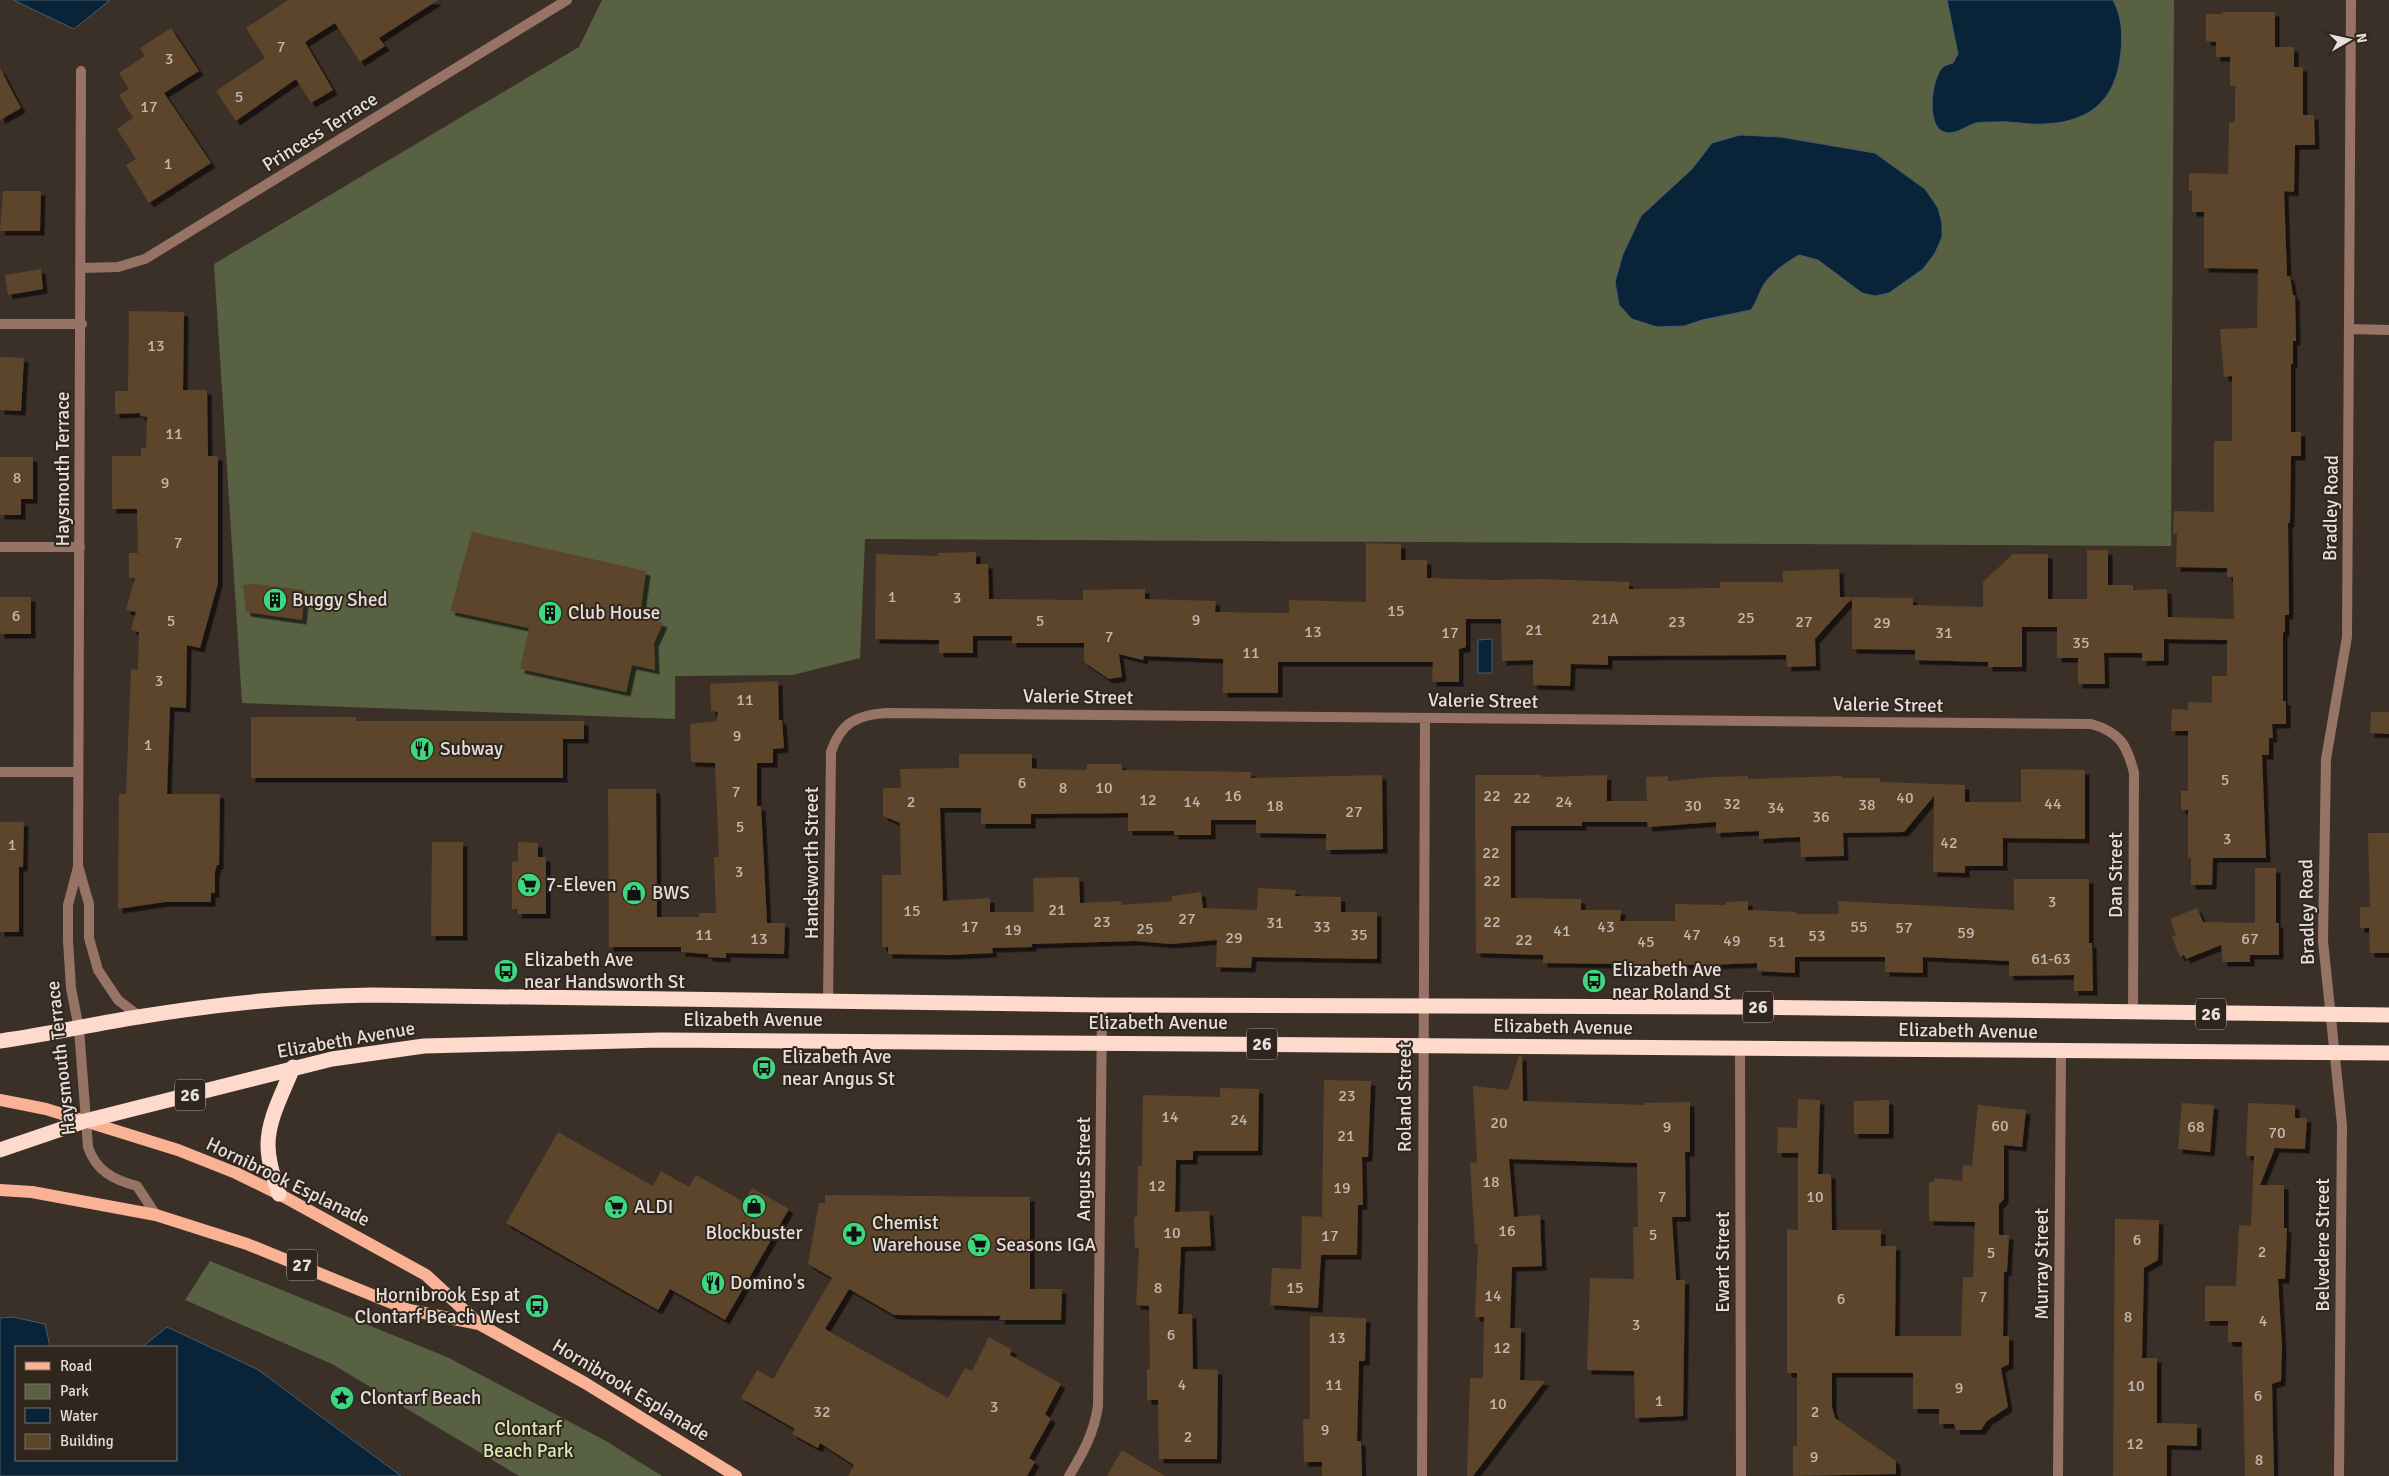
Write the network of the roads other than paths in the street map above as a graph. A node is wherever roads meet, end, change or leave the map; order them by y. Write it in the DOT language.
graph roads {
  1 [pos="567,0"];
  2 [pos="2352,0"];
  3 [pos="82,72"];
  4 [pos="82,268"];
  5 [pos="0,324"];
  6 [pos="82,324"];
  7 [pos="2350,329"];
  8 [pos="2389,330"];
  9 [pos="0,547"];
  10 [pos="80,547"];
  11 [pos="1425,718"];
  12 [pos="844,726"];
  13 [pos="2121,739"];
  14 [pos="0,772"];
  15 [pos="77,772"];
  16 [pos="78,866"];
  17 [pos="828,1002"];
  18 [pos="1102,1005"];
  19 [pos="1423,1008"];
  20 [pos="2133,1013"];
  21 [pos="2330,1015"];
  22 [pos="2389,1015"];
  23 [pos="139,1016"];
  24 [pos="79,1030"];
  25 [pos="0,1041"];
  26 [pos="1102,1043"];
  27 [pos="1422,1046"];
  28 [pos="1740,1049"];
  29 [pos="2061,1052"];
  30 [pos="2389,1053"];
  31 [pos="2334,1054"];
  32 [pos="294,1067"];
  33 [pos="0,1100"];
  34 [pos="86,1121"];
  35 [pos="0,1150"];
  36 [pos="0,1190"];
  37 [pos="279,1194"];
  38 [pos="156,1216"];
  39 [pos="479,1324"];
  40 [pos="736,1476"];
  41 [pos="1069,1476"];
  42 [pos="1422,1476"];
  43 [pos="1740,1476"];
  44 [pos="2058,1476"];
  45 [pos="2339,1476"];
  1 -- 4 [label="street, Princess Terrace"];
  2 -- 7 [label="street, Bradley Road"];
  3 -- 4 [label="street, Haysmouth Terrace"];
  4 -- 6 [label="street, Haysmouth Terrace"];
  5 -- 6 [label="street"];
  6 -- 10 [label="street, Haysmouth Terrace"];
  7 -- 8 [label="street"];
  7 -- 21 [label="street, Bradley Road"];
  9 -- 10 [label="street"];
  10 -- 15 [label="street, Haysmouth Terrace"];
  11 -- 12 [label="street, Valerie Street"];
  11 -- 13 [label="street, Valerie Street"];
  11 -- 19 [label="street, Roland Street"];
  12 -- 17 [label="street, Handsworth Street"];
  13 -- 20 [label="street, Dan Street"];
  14 -- 15 [label="street"];
  15 -- 16 [label="street, Haysmouth Terrace"];
  16 -- 23 [label="street, Haysmouth Terrace"];
  16 -- 24 [label="street, Haysmouth Terrace"];
  17 -- 18 [label="highway, Elizabeth Avenue / 26"];
  17 -- 23 [label="highway, Elizabeth Avenue / 26"];
  18 -- 19 [label="highway, Elizabeth Avenue / 26"];
  18 -- 26 [label="street, Angus Street"];
  19 -- 20 [label="highway, Elizabeth Avenue / 26"];
  19 -- 27 [label="street, Roland Street"];
  20 -- 21 [label="highway, Elizabeth Avenue / 26"];
  21 -- 22 [label="highway, Elizabeth Avenue / 26"];
  21 -- 31 [label="street, Belvedere Street"];
  23 -- 24 [label="highway, Elizabeth Avenue / 26"];
  24 -- 25 [label="highway, Elizabeth Avenue / 26"];
  24 -- 34 [label="street, Haysmouth Terrace"];
  26 -- 27 [label="highway, Elizabeth Avenue / 26"];
  26 -- 32 [label="highway, Elizabeth Avenue / 26"];
  26 -- 41 [label="street, Angus Street"];
  27 -- 28 [label="highway, Elizabeth Avenue / 26"];
  27 -- 42 [label="street, Roland Street"];
  28 -- 29 [label="highway, Elizabeth Avenue / 26"];
  28 -- 43 [label="street, Ewart Street"];
  29 -- 31 [label="highway, Elizabeth Avenue / 26"];
  29 -- 44 [label="street, Murray Street"];
  30 -- 31 [label="highway, Elizabeth Avenue / 26"];
  31 -- 45 [label="street, Belvedere Street"];
  32 -- 34 [label="highway, Elizabeth Avenue / 26"];
  32 -- 37 [label="highway"];
  33 -- 34 [label="main road, Hornibrook Esplanade / 27"];
  34 -- 35 [label="highway, Elizabeth Avenue / 26"];
  34 -- 37 [label="main road, Hornibrook Esplanade / 27"];
  34 -- 38 [label="street, Haysmouth Terrace"];
  36 -- 38 [label="main road, Hornibrook Esplanade / 27"];
  37 -- 39 [label="main road, Hornibrook Esplanade / 27"];
  38 -- 39 [label="main road, Hornibrook Esplanade / 27"];
  39 -- 40 [label="main road, Hornibrook Esplanade / 27"];
}
